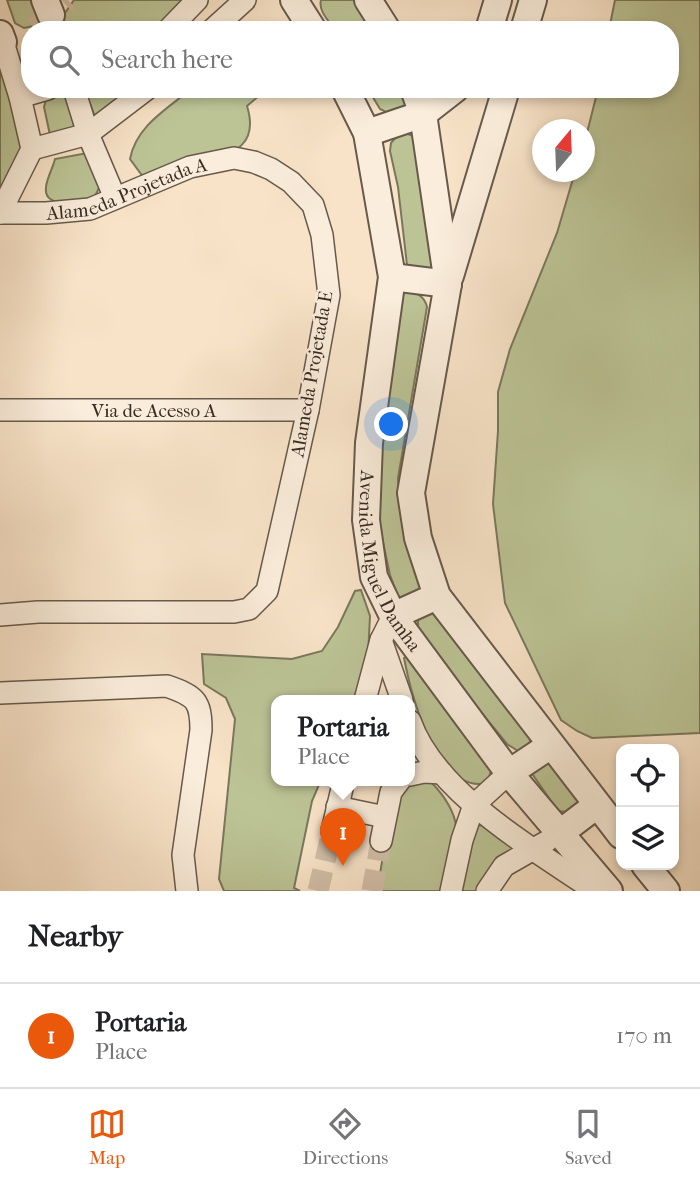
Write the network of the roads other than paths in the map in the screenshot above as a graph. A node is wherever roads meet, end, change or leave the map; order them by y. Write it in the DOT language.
graph roads {
  1 [pos="245,0"];
  2 [pos="294,0"];
  3 [pos="368,0"];
  4 [pos="498,0"];
  5 [pos="533,0"];
  6 [pos="196,1"];
  7 [pos="177,21"];
  8 [pos="211,21"];
  9 [pos="222,21"];
  10 [pos="307,21"];
  11 [pos="381,21"];
  12 [pos="492,21"];
  13 [pos="527,21"];
  14 [pos="1,38"];
  15 [pos="20,97"];
  16 [pos="77,98"];
  17 [pos="135,98"];
  18 [pos="350,98"];
  19 [pos="418,98"];
  20 [pos="444,98"];
  21 [pos="503,98"];
  22 [pos="424,114"];
  23 [pos="367,133"];
  24 [pos="88,134"];
  25 [pos="32,149"];
  26 [pos="254,162"];
  27 [pos="115,198"];
  28 [pos="0,213"];
  29 [pos="392,277"];
  30 [pos="448,284"];
  31 [pos="0,410"];
  32 [pos="308,410"];
  33 [pos="437,596"];
  34 [pos="0,615"];
  35 [pos="387,628"];
  36 [pos="0,693"];
  37 [pos="367,695"];
  38 [pos="401,695"];
  39 [pos="415,737"];
  40 [pos="551,745"];
  41 [pos="442,773"];
  42 [pos="509,773"];
  43 [pos="415,774"];
  44 [pos="342,786"];
  45 [pos="396,786"];
  46 [pos="474,805"];
  47 [pos="597,805"];
  48 [pos="337,807"];
  49 [pos="385,817"];
  50 [pos="616,829"];
  51 [pos="332,831"];
  52 [pos="560,833"];
  53 [pos="381,842"];
  54 [pos="535,849"];
  55 [pos="649,870"];
  56 [pos="187,891"];
  57 [pos="451,891"];
  58 [pos="487,891"];
  59 [pos="595,891"];
  60 [pos="609,891"];
  61 [pos="666,891"];
  1 -- 9 [label="street"];
  2 -- 10 [label="street"];
  3 -- 11 [label="street"];
  4 -- 12 [label="street"];
  5 -- 13 [label="street"];
  6 -- 7 [label="street"];
  6 -- 8 [label="street"];
  14 -- 15 [label="street"];
  15 -- 25 [label="street"];
  16 -- 24 [label="street"];
  17 -- 24 [label="street"];
  18 -- 23 [label="street, Avenida Miguel Damha"];
  19 -- 22 [label="street, Avenida Miguel Damha"];
  20 -- 22 [label="street"];
  21 -- 30 [label="street"];
  22 -- 23 [label="street"];
  22 -- 30 [label="street, Avenida Miguel Damha"];
  23 -- 29 [label="street, Avenida Miguel Damha"];
  24 -- 25 [label="street"];
  24 -- 27 [label="street"];
  25 -- 28 [label="street"];
  26 -- 27 [label="street, Alameda Projetada A"];
  26 -- 32 [label="street, Alameda Projetada E"];
  27 -- 28 [label="street, Alameda Projetada A"];
  29 -- 30 [label="street"];
  29 -- 35 [label="street, Avenida Miguel Damha"];
  30 -- 33 [label="street, Avenida Miguel Damha"];
  31 -- 32 [label="street, Via de Acesso A"];
  32 -- 34 [label="street, Alameda Projetada E"];
  33 -- 35 [label="street"];
  33 -- 40 [label="street, Avenida Miguel Damha"];
  35 -- 37 [label="street"];
  35 -- 38 [label="street"];
  35 -- 42 [label="street, Avenida Miguel Damha"];
  36 -- 56 [label="street"];
  39 -- 41 [label="street"];
  40 -- 42 [label="street"];
  40 -- 47 [label="street, Avenida Miguel Damha"];
  41 -- 43 [label="street"];
  41 -- 46 [label="street"];
  42 -- 46 [label="street"];
  42 -- 52 [label="street, Avenida Miguel Damha"];
  44 -- 48 [label="street"];
  45 -- 49 [label="street"];
  46 -- 54 [label="street"];
  46 -- 57 [label="street"];
  47 -- 50 [label="street, Avenida Miguel Damha"];
  47 -- 52 [label="street"];
  48 -- 49 [label="street"];
  48 -- 51 [label="street"];
  49 -- 53 [label="street"];
  52 -- 54 [label="street"];
  52 -- 60 [label="street, Avenida Miguel Damha"];
  54 -- 58 [label="street"];
  54 -- 59 [label="street"];
  55 -- 61 [label="street"];
}
